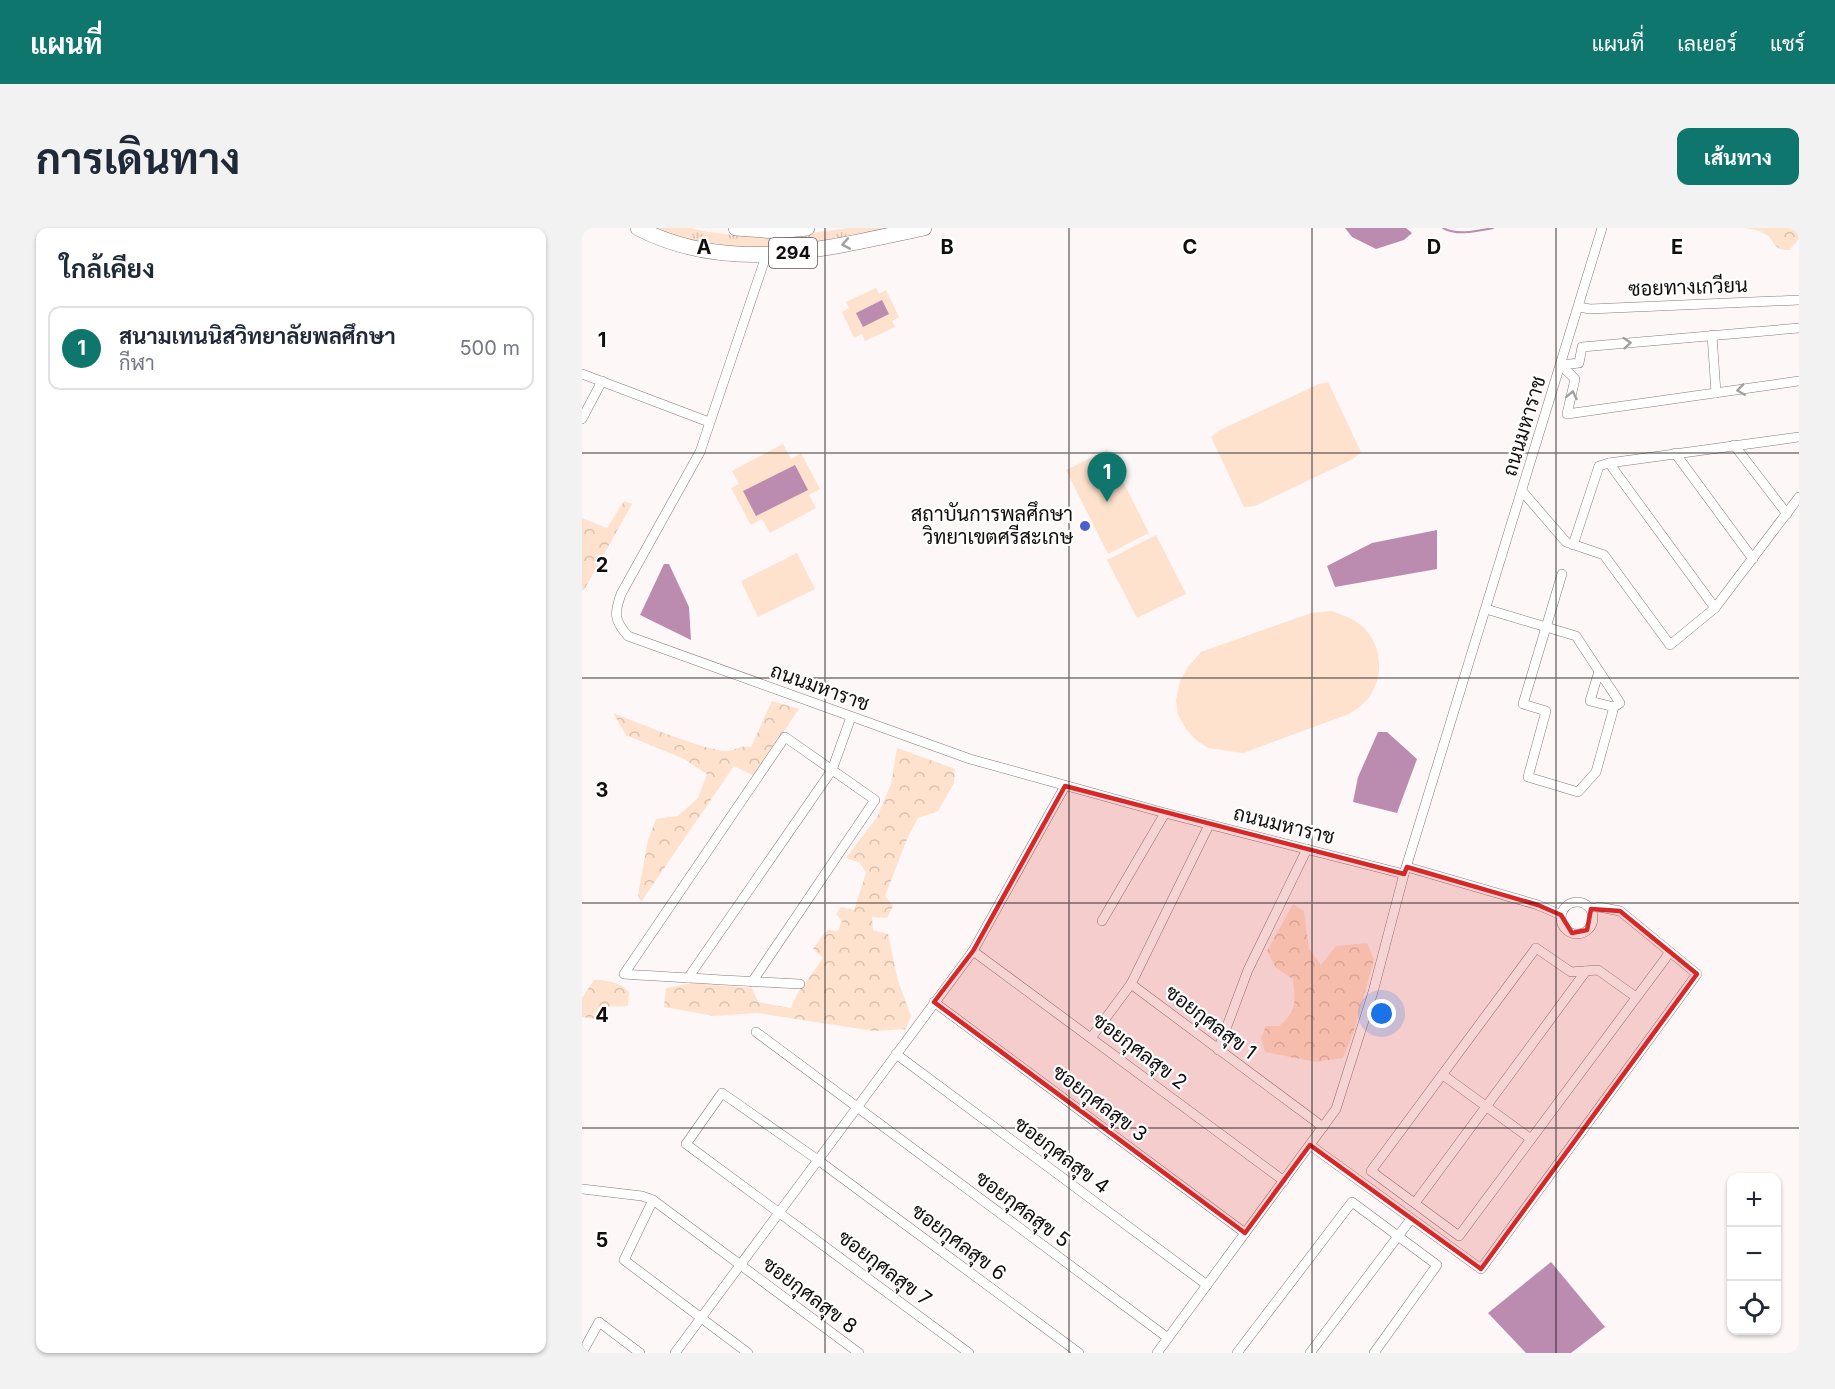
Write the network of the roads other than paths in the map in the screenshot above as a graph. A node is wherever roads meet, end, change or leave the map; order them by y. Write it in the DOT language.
graph roads {
  1 [pos="638,228"];
  2 [pos="736,228"];
  3 [pos="807,228"];
  4 [pos="919,228"];
  5 [pos="1602,228"];
  6 [pos="766,256"];
  7 [pos="1799,300"];
  8 [pos="1579,307"];
  9 [pos="1799,328"];
  10 [pos="1712,335"];
  11 [pos="1561,365"];
  12 [pos="582,374"];
  13 [pos="602,381"];
  14 [pos="1799,381"];
  15 [pos="1716,393"];
  16 [pos="582,419"];
  17 [pos="709,422"];
  18 [pos="1799,437"];
  19 [pos="1734,445"];
  20 [pos="1676,453"];
  21 [pos="1609,463"];
  22 [pos="1522,492"];
  23 [pos="1799,497"];
  24 [pos="1787,514"];
  25 [pos="1573,545"];
  26 [pos="1753,559"];
  27 [pos="1562,574"];
  28 [pos="1715,608"];
  29 [pos="1486,609"];
  30 [pos="1547,627"];
  31 [pos="1599,672"];
  32 [pos="1614,707"];
  33 [pos="851,717"];
  34 [pos="832,770"];
  35 [pos="1065,786"];
  36 [pos="1165,813"];
  37 [pos="1209,825"];
  38 [pos="1307,849"];
  39 [pos="1406,871"];
  40 [pos="1591,909"];
  41 [pos="1561,915"];
  42 [pos="1102,921"];
  43 [pos="973,951"];
  44 [pos="1670,952"];
  45 [pos="1586,971"];
  46 [pos="688,978"];
  47 [pos="752,981"];
  48 [pos="800,984"];
  49 [pos="1131,984"];
  50 [pos="1636,997"];
  51 [pos="934,1002"];
  52 [pos="756,1032"];
  53 [pos="1091,1038"];
  54 [pos="1218,1050"];
  55 [pos="896,1054"];
  56 [pos="1443,1075"];
  57 [pos="1486,1106"];
  58 [pos="857,1108"];
  59 [pos="1323,1127"];
  60 [pos="1531,1138"];
  61 [pos="1310,1145"];
  62 [pos="818,1160"];
  63 [pos="1284,1181"];
  64 [pos="582,1189"];
  65 [pos="653,1200"];
  66 [pos="1414,1203"];
  67 [pos="779,1212"];
  68 [pos="1412,1219"];
  69 [pos="1245,1233"];
  70 [pos="1398,1236"];
  71 [pos="740,1265"];
  72 [pos="1207,1285"];
  73 [pos="701,1318"];
  74 [pos="1168,1338"];
  75 [pos="582,1353"];
  76 [pos="640,1353"];
  77 [pos="675,1353"];
  78 [pos="748,1353"];
  79 [pos="859,1353"];
  80 [pos="969,1353"];
  81 [pos="1079,1353"];
  82 [pos="1157,1353"];
  83 [pos="1237,1353"];
  84 [pos="1310,1353"];
  85 [pos="1374,1353"];
  1 -- 6 [label="main road, 294"];
  2 -- 3 [label="main road, 294"];
  4 -- 6 [label="main road, 294, one-way"];
  5 -- 8 [label="street, ถนนมหาราช"];
  6 -- 17 [label="street, ถนนมหาราช"];
  7 -- 8 [label="street, ซอยทางเกวียน"];
  8 -- 11 [label="street, ถนนมหาราช"];
  9 -- 10 [label="street"];
  11 -- 10 [label="street, one-way"];
  10 -- 15 [label="street"];
  15 -- 11 [label="street, one-way"];
  11 -- 22 [label="street, ถนนมหาราช"];
  12 -- 13 [label="street"];
  13 -- 16 [label="street"];
  13 -- 17 [label="street"];
  14 -- 15 [label="street, one-way"];
  17 -- 33 [label="street, ถนนมหาราช"];
  18 -- 19 [label="street"];
  19 -- 20 [label="street"];
  19 -- 24 [label="street"];
  20 -- 21 [label="street"];
  20 -- 26 [label="street"];
  21 -- 25 [label="street"];
  21 -- 28 [label="street"];
  22 -- 25 [label="street"];
  22 -- 29 [label="street, ถนนมหาราช"];
  23 -- 24 [label="street"];
  24 -- 26 [label="street"];
  25 -- 28 [label="street"];
  26 -- 28 [label="street"];
  27 -- 30 [label="street"];
  29 -- 30 [label="street"];
  29 -- 39 [label="street, ถนนมหาราช"];
  30 -- 31 [label="street"];
  30 -- 32 [label="street"];
  31 -- 32 [label="street"];
  31 -- 32 [label="street"];
  33 -- 34 [label="street"];
  33 -- 35 [label="street, ถนนมหาราช"];
  34 -- 46 [label="street"];
  34 -- 46 [label="street"];
  34 -- 47 [label="street"];
  35 -- 36 [label="street, ถนนมหาราช"];
  35 -- 43 [label="street"];
  36 -- 37 [label="street, ถนนมหาราช"];
  36 -- 42 [label="street"];
  37 -- 38 [label="street, ถนนมหาราช"];
  37 -- 49 [label="street"];
  38 -- 39 [label="street, ถนนมหาราช"];
  38 -- 54 [label="street"];
  39 -- 41 [label="street"];
  39 -- 59 [label="street, ถนนมหาราช"];
  40 -- 41 [label="street"];
  40 -- 41 [label="street"];
  40 -- 44 [label="street"];
  43 -- 51 [label="street"];
  43 -- 53 [label="street, ซอยกุศลสุข 2"];
  44 -- 50 [label="street"];
  44 -- 68 [label="street"];
  45 -- 50 [label="street"];
  45 -- 56 [label="street"];
  45 -- 57 [label="street"];
  46 -- 47 [label="street"];
  47 -- 48 [label="street"];
  49 -- 53 [label="street"];
  49 -- 54 [label="street, ซอยกุศลสุข 1"];
  50 -- 60 [label="street"];
  51 -- 55 [label="street"];
  51 -- 69 [label="street, ซอยกุศลสุข 3"];
  52 -- 58 [label="street, ซอยกุศลสุข 5"];
  53 -- 63 [label="street, ซอยกุศลสุข 2"];
  54 -- 59 [label="street, ซอยกุศลสุข 1"];
  55 -- 58 [label="street"];
  55 -- 72 [label="street, ซอยกุศลสุข 4"];
  56 -- 57 [label="street"];
  56 -- 66 [label="street"];
  57 -- 60 [label="street"];
  57 -- 66 [label="street"];
  58 -- 62 [label="street"];
  58 -- 74 [label="street, ซอยกุศลสุข 5"];
  59 -- 61 [label="street, ถนนมหาราช"];
  60 -- 66 [label="street"];
  61 -- 63 [label="street, ถนนมหาราช"];
  61 -- 68 [label="street"];
  62 -- 67 [label="street"];
  62 -- 67 [label="street, ซอยกุศลสุข 6"];
  62 -- 81 [label="street, ซอยกุศลสุข 6"];
  63 -- 69 [label="street, ถนนมหาราช"];
  64 -- 65 [label="street"];
  65 -- 71 [label="street, ซอยกุศลสุข 8"];
  65 -- 73 [label="street"];
  67 -- 71 [label="street"];
  67 -- 80 [label="street, ซอยกุศลสุข 7"];
  68 -- 70 [label="street"];
  69 -- 72 [label="street, ถนนมหาราช"];
  70 -- 83 [label="street"];
  70 -- 84 [label="street"];
  70 -- 85 [label="street"];
  71 -- 73 [label="street"];
  71 -- 79 [label="street, ซอยกุศลสุข 8"];
  72 -- 74 [label="street, ถนนมหาราช"];
  73 -- 77 [label="street"];
  73 -- 78 [label="street"];
  74 -- 82 [label="street, ถนนมหาราช"];
  75 -- 76 [label="street"];
}
